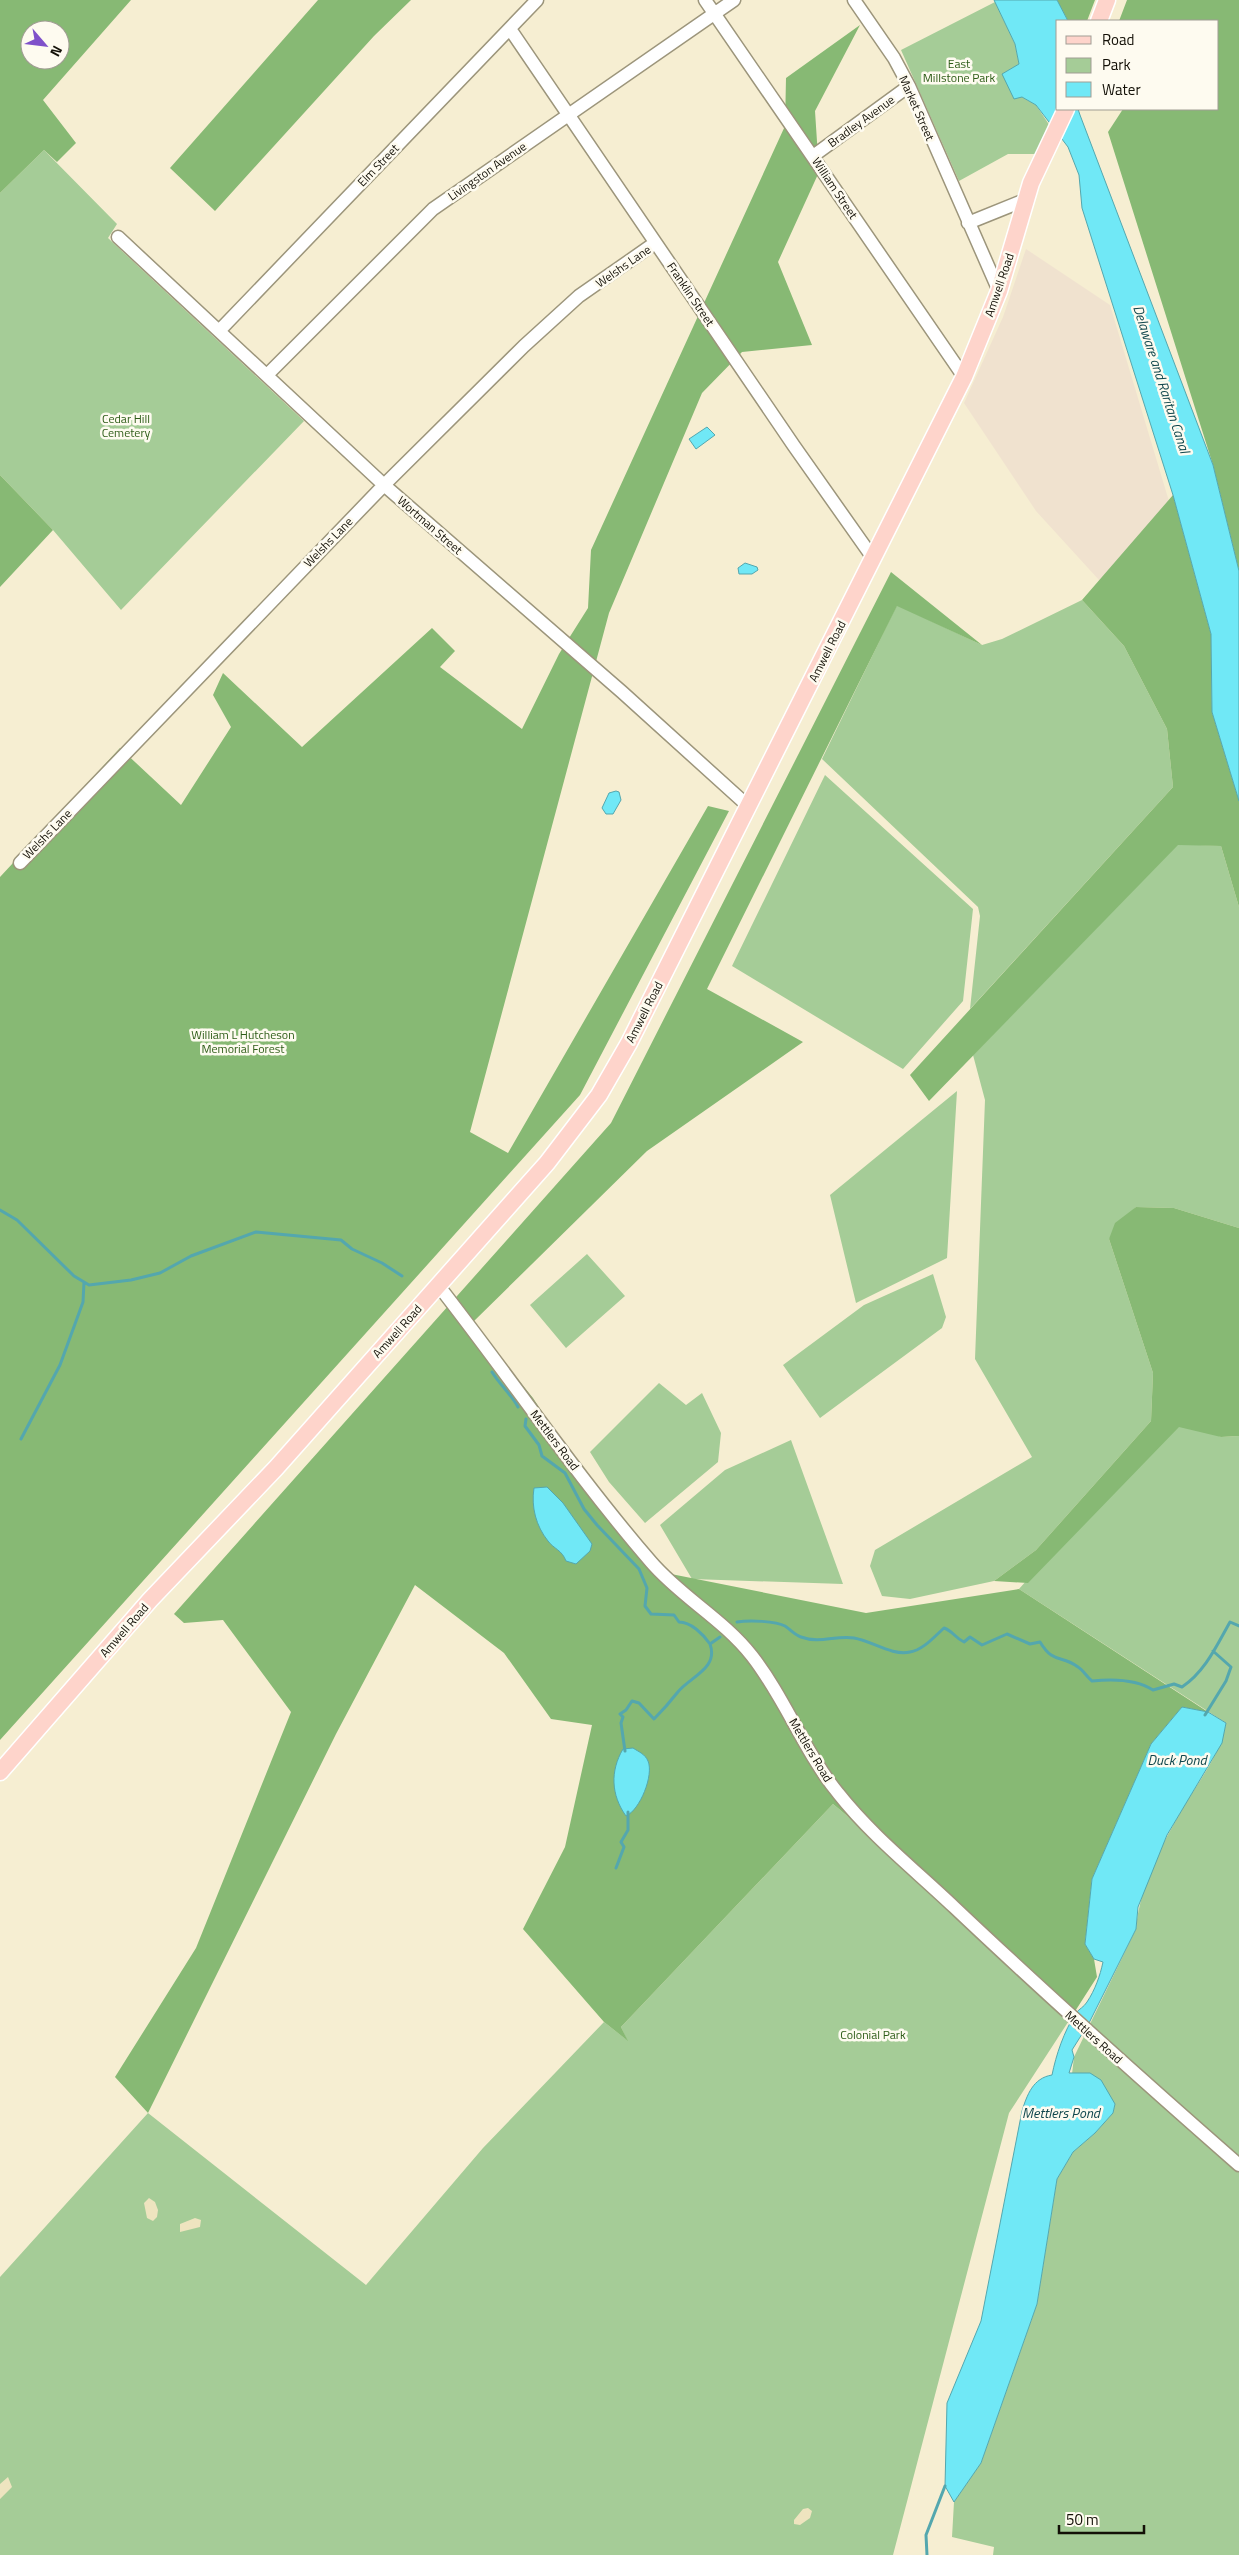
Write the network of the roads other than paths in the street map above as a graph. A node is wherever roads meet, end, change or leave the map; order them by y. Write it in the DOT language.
graph roads {
  1 [pos="538,0"];
  2 [pos="704,0"];
  3 [pos="734,0"];
  4 [pos="854,0"];
  5 [pos="1107,0"];
  6 [pos="714,14"];
  7 [pos="1099,20"];
  8 [pos="510,29"];
  9 [pos="909,86"];
  10 [pos="1066,110"];
  11 [pos="568,114"];
  12 [pos="813,156"];
  13 [pos="1025,200"];
  14 [pos="968,223"];
  15 [pos="118,237"];
  16 [pos="656,243"];
  17 [pos="999,291"];
  18 [pos="219,331"];
  19 [pos="267,375"];
  20 [pos="964,377"];
  21 [pos="384,485"];
  22 [pos="873,558"];
  23 [pos="748,806"];
  24 [pos="20,863"];
  25 [pos="438,1286"];
  26 [pos="0,1772"];
  27 [pos="1239,2165"];
  1 -- 8 [label="street, Elm Street"];
  2 -- 6 [label="street, William Street"];
  3 -- 6 [label="street, Livingston Avenue"];
  4 -- 9 [label="street, Market Street"];
  5 -- 7 [label="main road"];
  6 -- 11 [label="street, Livingston Avenue"];
  6 -- 12 [label="street, William Street"];
  8 -- 11 [label="street, Franklin Street"];
  8 -- 18 [label="street, Elm Street"];
  9 -- 12 [label="street, Bradley Avenue"];
  9 -- 14 [label="street, Market Street"];
  10 -- 13 [label="main road, Amwell Road"];
  11 -- 16 [label="street, Franklin Street"];
  11 -- 19 [label="street, Livingston Avenue"];
  12 -- 20 [label="street, William Street"];
  13 -- 14 [label="street"];
  13 -- 17 [label="main road, Amwell Road"];
  14 -- 17 [label="street, Market Street"];
  15 -- 18 [label="street, Wortman Street"];
  16 -- 21 [label="street, Welshs Lane"];
  16 -- 22 [label="street, Franklin Street"];
  17 -- 20 [label="main road, Amwell Road"];
  18 -- 19 [label="street, Wortman Street"];
  19 -- 21 [label="street, Wortman Street"];
  20 -- 22 [label="main road, Amwell Road"];
  21 -- 23 [label="street, Wortman Street"];
  21 -- 24 [label="street, Welshs Lane"];
  22 -- 23 [label="main road, Amwell Road"];
  23 -- 25 [label="main road, Amwell Road"];
  25 -- 26 [label="main road, Amwell Road"];
  25 -- 27 [label="street, Mettlers Road"];
}
